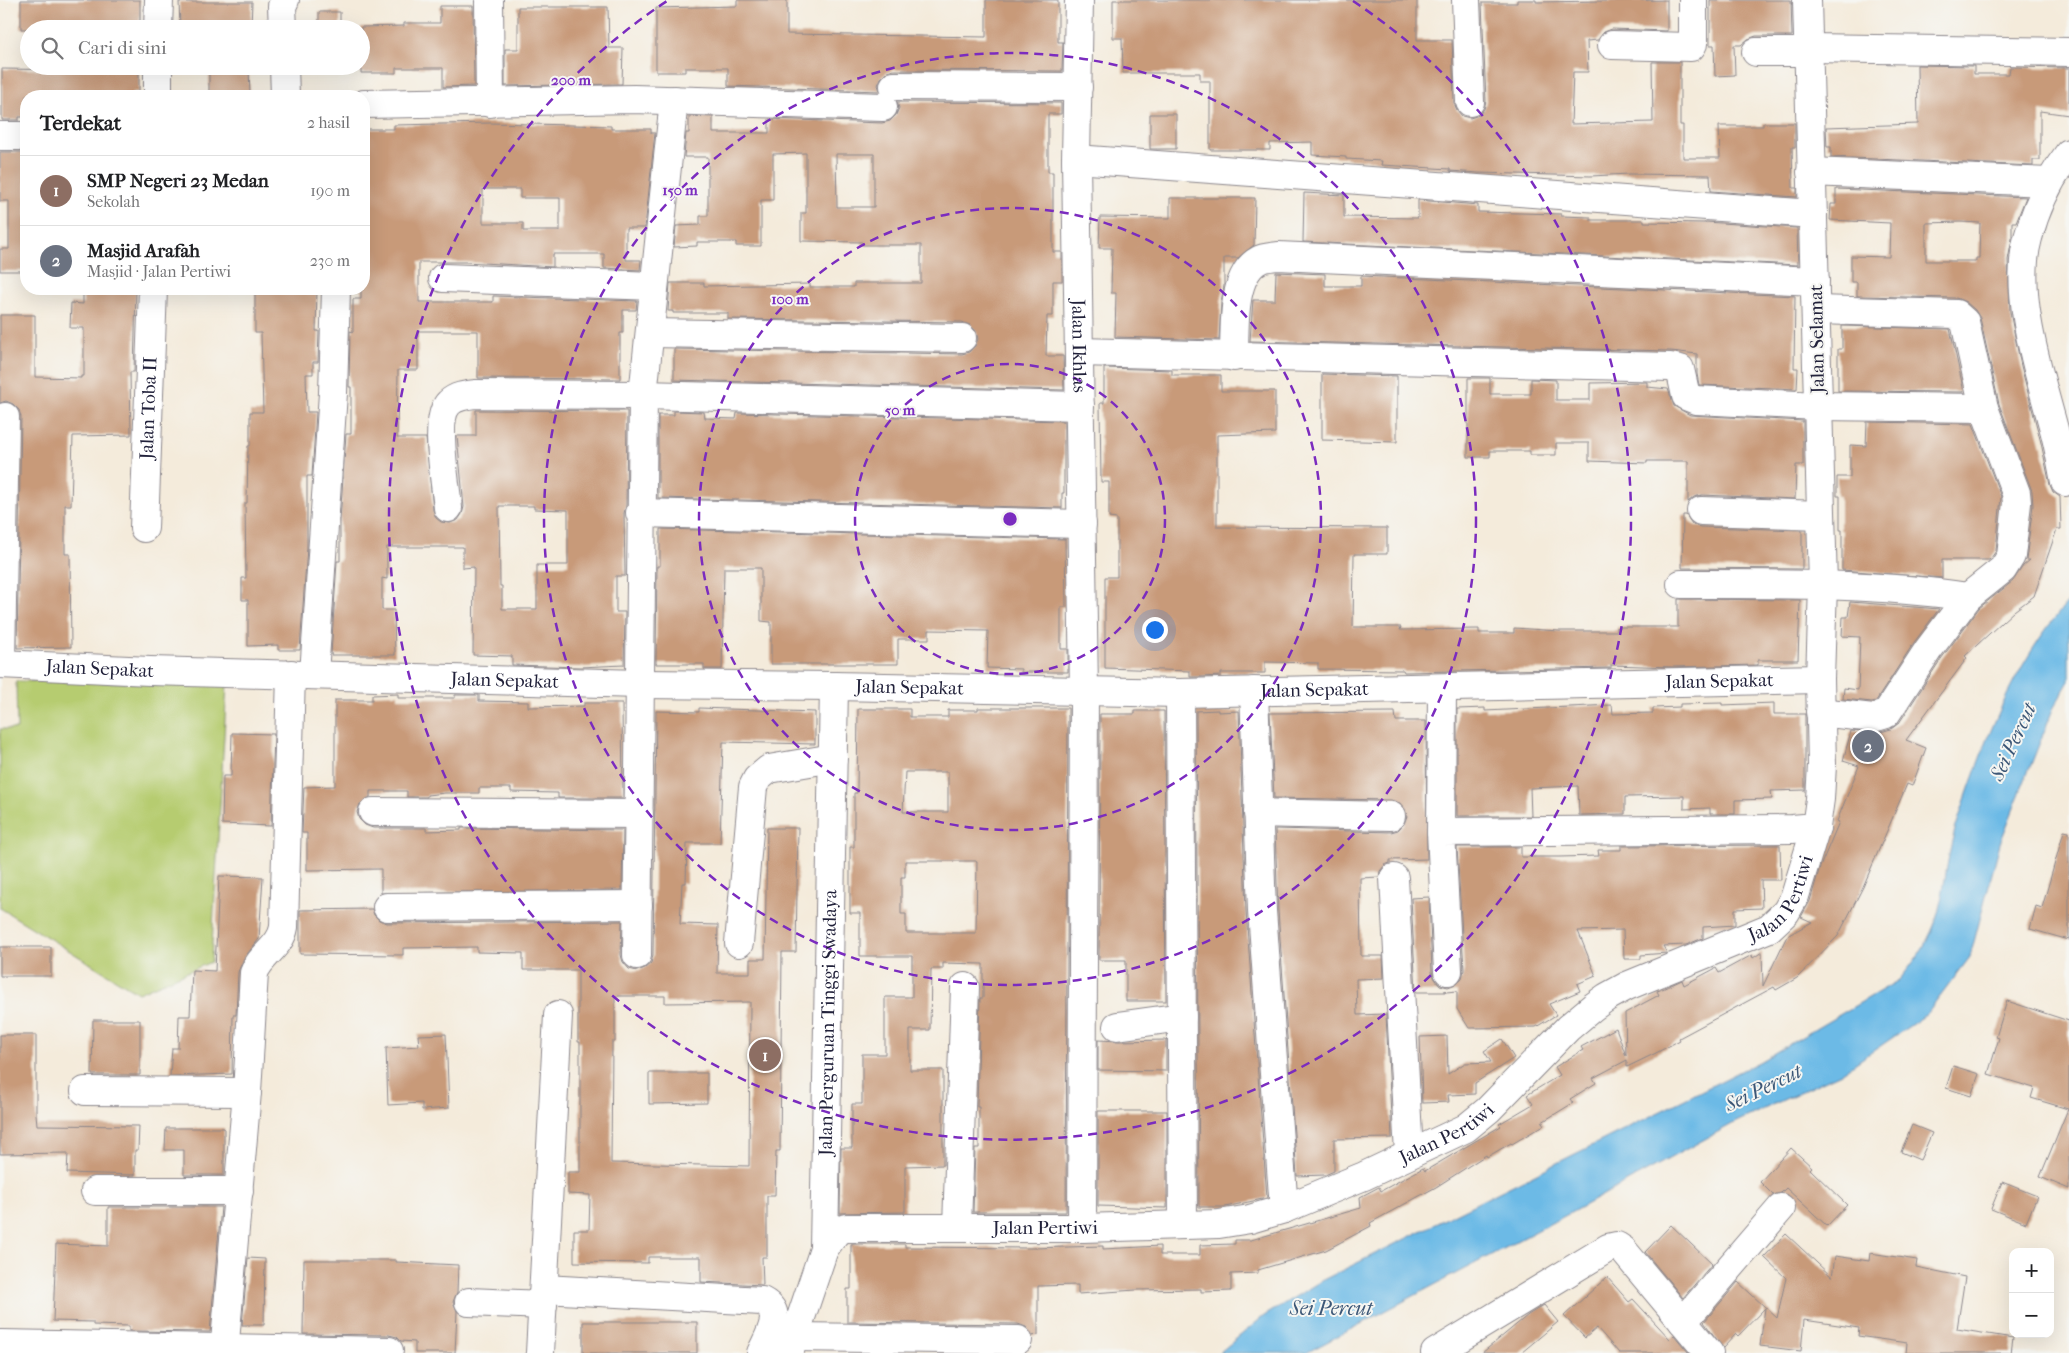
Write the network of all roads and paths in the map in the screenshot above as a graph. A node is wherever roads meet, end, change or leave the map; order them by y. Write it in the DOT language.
graph roads {
  1 [pos="159,0"];
  2 [pos="285,0"];
  3 [pos="489,0"];
  4 [pos="1079,0"];
  5 [pos="1466,0"];
  6 [pos="1693,0"];
  7 [pos="1807,0"];
  8 [pos="158,20"];
  9 [pos="283,20"];
  10 [pos="1612,46"];
  11 [pos="1809,50"];
  12 [pos="1756,52"];
  13 [pos="2069,52"];
  14 [pos="158,75"];
  15 [pos="285,75"];
  16 [pos="1078,87"];
  17 [pos="158,90"];
  18 [pos="286,90"];
  19 [pos="674,100"];
  20 [pos="490,102"];
  21 [pos="1470,102"];
  22 [pos="370,104"];
  23 [pos="0,136"];
  24 [pos="20,136"];
  25 [pos="2069,153"];
  26 [pos="1076,159"];
  27 [pos="1811,172"];
  28 [pos="2049,182"];
  29 [pos="1814,214"];
  30 [pos="443,278"];
  31 [pos="1815,281"];
  32 [pos="654,286"];
  33 [pos="153,295"];
  34 [pos="336,295"];
  35 [pos="1816,310"];
  36 [pos="650,333"];
  37 [pos="962,338"];
  38 [pos="1079,352"];
  39 [pos="1234,356"];
  40 [pos="643,395"];
  41 [pos="1080,406"];
  42 [pos="1818,406"];
  43 [pos="1984,408"];
  44 [pos="6,417"];
  45 [pos="2,455"];
  46 [pos="2065,482"];
  47 [pos="448,508"];
  48 [pos="1701,511"];
  49 [pos="640,513"];
  50 [pos="1821,515"];
  51 [pos="1082,524"];
  52 [pos="144,528"];
  53 [pos="1682,584"];
  54 [pos="1823,585"];
  55 [pos="1968,597"];
  56 [pos="1,664"];
  57 [pos="303,674"];
  58 [pos="1820,679"];
  59 [pos="640,684"];
  60 [pos="834,686"];
  61 [pos="1442,688"];
  62 [pos="1254,691"];
  63 [pos="1084,692"];
  64 [pos="1180,693"];
  65 [pos="1820,712"];
  66 [pos="833,758"];
  67 [pos="373,812"];
  68 [pos="639,814"];
  69 [pos="1258,814"];
  70 [pos="1391,816"];
  71 [pos="1816,827"];
  72 [pos="1441,832"];
  73 [pos="1394,878"];
  74 [pos="638,905"];
  75 [pos="387,907"];
  76 [pos="739,943"];
  77 [pos="637,954"];
  78 [pos="1448,971"];
  79 [pos="965,987"];
  80 [pos="558,1015"];
  81 [pos="1182,1017"];
  82 [pos="1118,1026"];
  83 [pos="85,1091"];
  84 [pos="247,1092"];
  85 [pos="1409,1154"];
  86 [pos="95,1191"];
  87 [pos="239,1191"];
  88 [pos="1284,1208"];
  89 [pos="1781,1208"];
  90 [pos="1183,1225"];
  91 [pos="957,1227"];
  92 [pos="1082,1228"];
  93 [pos="824,1248"];
  94 [pos="543,1297"];
  95 [pos="469,1302"];
  96 [pos="1683,1322"];
  97 [pos="1018,1340"];
  98 [pos="0,1344"];
  99 [pos="792,1345"];
  100 [pos="224,1350"];
  101 [pos="389,1351"];
  102 [pos="540,1353"];
  103 [pos="761,1353"];
  104 [pos="1435,1353"];
  105 [pos="1709,1353"];
  1 -- 8 [label="street"];
  2 -- 9 [label="street"];
  3 -- 20 [label="street"];
  4 -- 16 [label="street, Jalan Ikhlas"];
  5 -- 21 [label="street"];
  6 -- 10 [label="street"];
  7 -- 11 [label="street, Jalan Selamat"];
  11 -- 12 [label="street"];
  11 -- 13 [label="street"];
  11 -- 27 [label="street, Jalan Selamat"];
  14 -- 17 [label="street"];
  15 -- 18 [label="street"];
  16 -- 19 [label="street"];
  16 -- 26 [label="street, Jalan Ikhlas"];
  19 -- 20 [label="street"];
  19 -- 32 [label="street"];
  20 -- 22 [label="street"];
  23 -- 24 [label="street"];
  25 -- 28 [label="street"];
  26 -- 29 [label="street"];
  26 -- 38 [label="street, Jalan Ikhlas"];
  27 -- 28 [label="street"];
  27 -- 29 [label="street, Jalan Selamat"];
  28 -- 46 [label="street"];
  29 -- 31 [label="street, Jalan Selamat"];
  30 -- 32 [label="street"];
  31 -- 35 [label="street, Jalan Selamat"];
  31 -- 39 [label="street"];
  32 -- 36 [label="street"];
  33 -- 52 [label="street, Jalan Toba II"];
  34 -- 57 [label="street"];
  35 -- 42 [label="street, Jalan Selamat"];
  35 -- 43 [label="street"];
  36 -- 37 [label="street"];
  36 -- 40 [label="street"];
  38 -- 39 [label="street"];
  38 -- 41 [label="street, Jalan Ikhlas"];
  39 -- 42 [label="street"];
  40 -- 41 [label="street"];
  40 -- 47 [label="street"];
  40 -- 49 [label="street"];
  41 -- 51 [label="street, Jalan Ikhlas"];
  42 -- 43 [label="street"];
  42 -- 50 [label="street, Jalan Selamat"];
  43 -- 55 [label="street"];
  44 -- 45 [label="street"];
  45 -- 56 [label="street"];
  48 -- 50 [label="street"];
  49 -- 51 [label="street"];
  49 -- 59 [label="street"];
  50 -- 54 [label="street, Jalan Selamat"];
  51 -- 63 [label="street, Jalan Ikhlas"];
  53 -- 54 [label="street"];
  54 -- 55 [label="street"];
  54 -- 58 [label="street, Jalan Selamat"];
  55 -- 65 [label="street"];
  56 -- 57 [label="street, Jalan Sepakat"];
  57 -- 59 [label="street, Jalan Sepakat"];
  57 -- 84 [label="street"];
  58 -- 61 [label="street, Jalan Sepakat"];
  58 -- 65 [label="street, Jalan Pertiwi"];
  59 -- 60 [label="street, Jalan Sepakat"];
  59 -- 68 [label="street"];
  60 -- 63 [label="street, Jalan Sepakat"];
  60 -- 66 [label="street, Jalan Perguruan Tinggi Swadaya"];
  61 -- 62 [label="street, Jalan Sepakat"];
  61 -- 72 [label="street"];
  62 -- 64 [label="street, Jalan Sepakat"];
  62 -- 69 [label="street"];
  63 -- 64 [label="street, Jalan Sepakat"];
  63 -- 92 [label="street, Jalan Ikhlas"];
  64 -- 81 [label="street"];
  65 -- 71 [label="street, Jalan Pertiwi"];
  66 -- 76 [label="street"];
  66 -- 93 [label="street, Jalan Perguruan Tinggi Swadaya"];
  67 -- 68 [label="street"];
  68 -- 74 [label="street"];
  69 -- 70 [label="street"];
  69 -- 88 [label="street"];
  71 -- 72 [label="street"];
  71 -- 85 [label="street, Jalan Pertiwi"];
  72 -- 78 [label="street"];
  73 -- 85 [label="street"];
  74 -- 75 [label="street"];
  74 -- 77 [label="street"];
  79 -- 91 [label="street"];
  80 -- 94 [label="street"];
  81 -- 82 [label="street"];
  81 -- 90 [label="street"];
  83 -- 84 [label="street"];
  84 -- 87 [label="street"];
  85 -- 88 [label="street, Jalan Pertiwi"];
  86 -- 87 [label="street"];
  87 -- 100 [label="street"];
  88 -- 90 [label="street, Jalan Pertiwi"];
  89 -- 96 [label="street"];
  90 -- 92 [label="street, Jalan Pertiwi"];
  91 -- 92 [label="street, Jalan Pertiwi"];
  91 -- 93 [label="street, Jalan Pertiwi"];
  93 -- 99 [label="street, Jalan Perguruan Tinggi Swadaya"];
  94 -- 95 [label="street"];
  94 -- 102 [label="street"];
  94 -- 103 [label="street"];
  96 -- 104 [label="street"];
  96 -- 105 [label="street"];
  97 -- 99 [label="street"];
  98 -- 100 [label="street"];
  100 -- 101 [label="street"];
}
